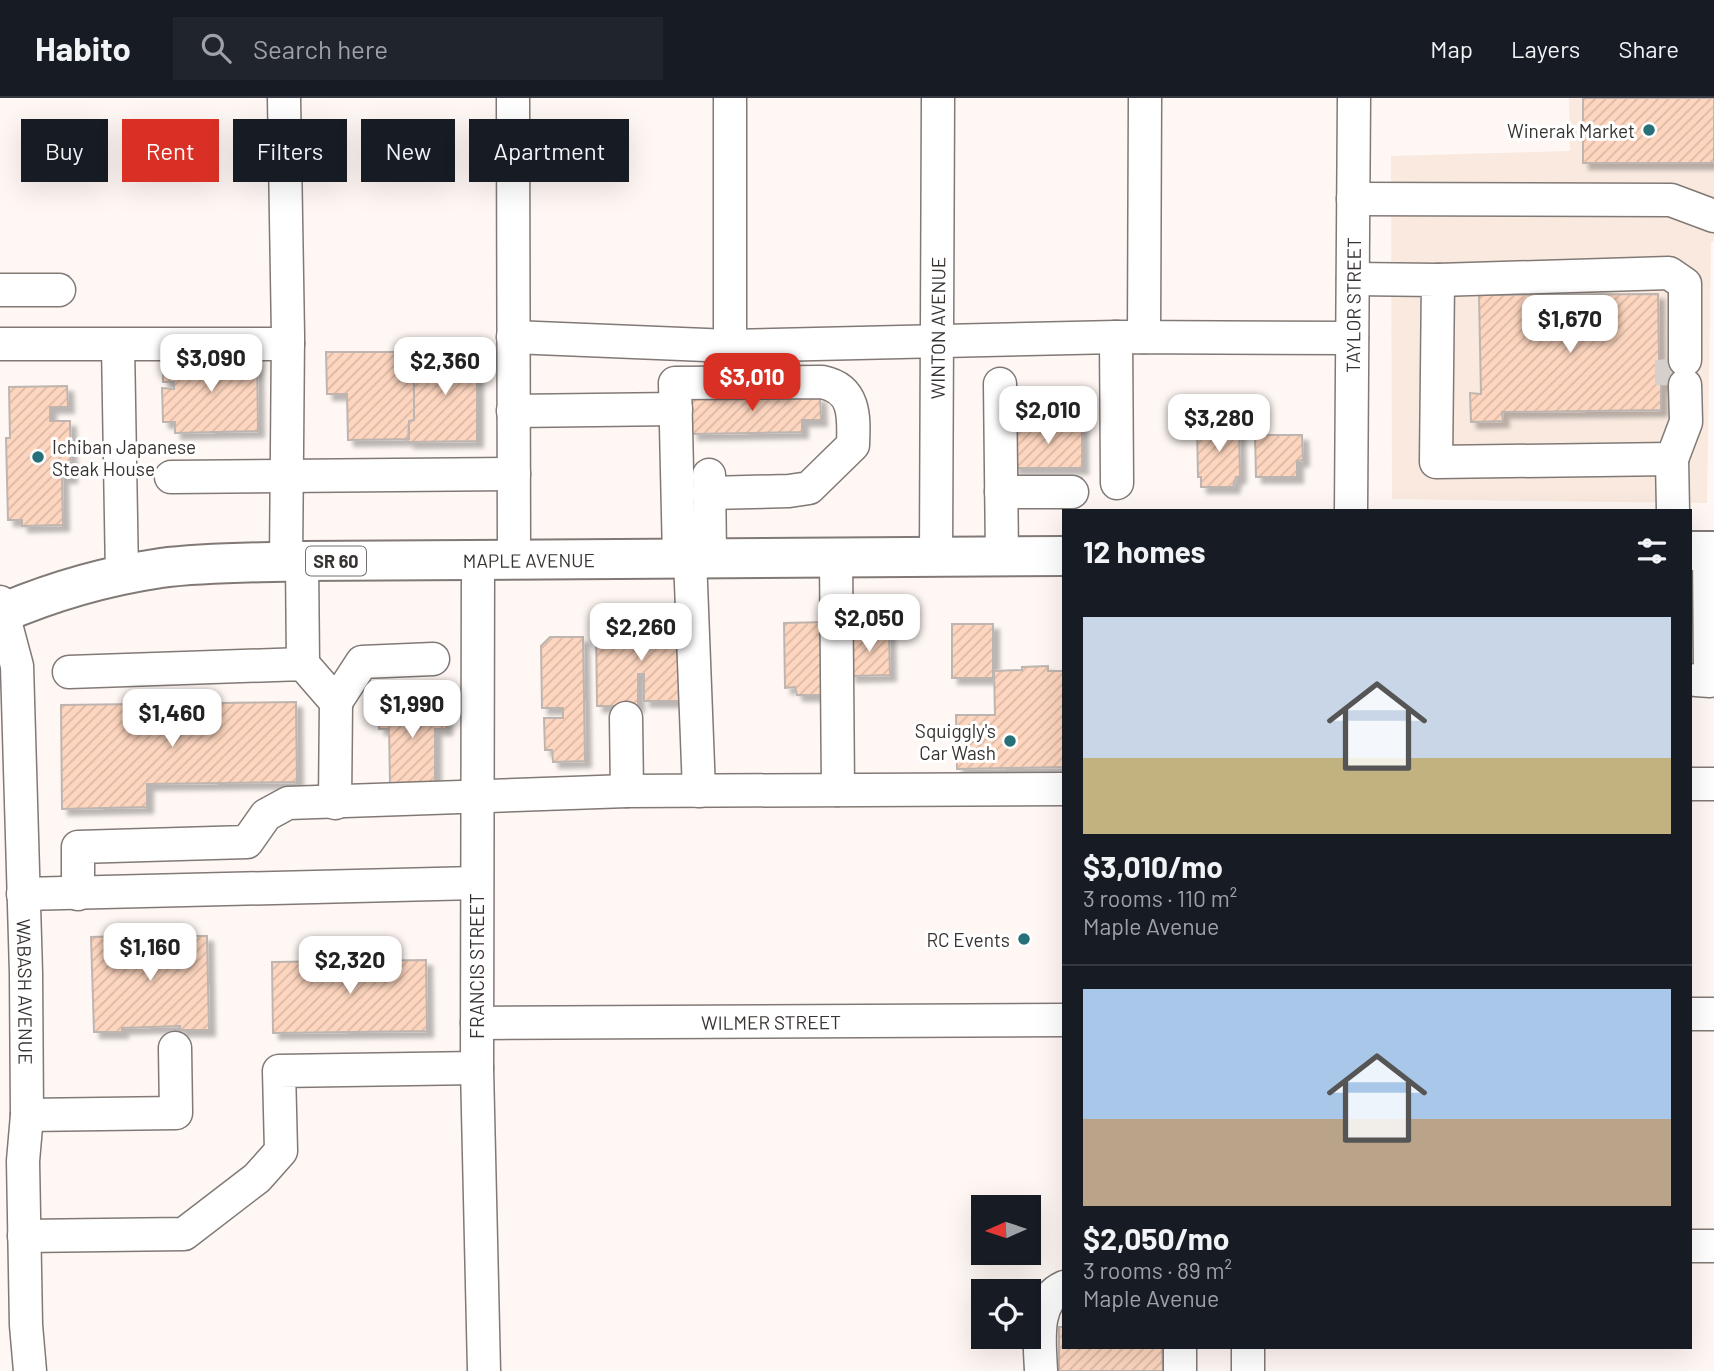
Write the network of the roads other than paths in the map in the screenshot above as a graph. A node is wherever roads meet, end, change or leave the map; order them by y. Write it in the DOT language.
graph roads {
  1 [pos="284,98"];
  2 [pos="513,98"];
  3 [pos="730,98"];
  4 [pos="938,98"];
  5 [pos="1145,98"];
  6 [pos="1354,98"];
  7 [pos="1353,199"];
  8 [pos="1714,216"];
  9 [pos="1353,279"];
  10 [pos="1438,280"];
  11 [pos="0,290"];
  12 [pos="58,290"];
  13 [pos="513,337"];
  14 [pos="1130,337"];
  15 [pos="1352,338"];
  16 [pos="938,340"];
  17 [pos="0,344"];
  18 [pos="288,344"];
  19 [pos="118,345"];
  20 [pos="730,346"];
  21 [pos="1000,384"];
  22 [pos="676,409"];
  23 [pos="513,411"];
  24 [pos="1672,459"];
  25 [pos="514,474"];
  26 [pos="795,474"];
  27 [pos="287,475"];
  28 [pos="677,475"];
  29 [pos="171,477"];
  30 [pos="1117,483"];
  31 [pos="709,484"];
  32 [pos="1001,492"];
  33 [pos="1072,492"];
  34 [pos="1351,509"];
  35 [pos="1673,509"];
  36 [pos="1704,551"];
  37 [pos="936,556"];
  38 [pos="1002,556"];
  39 [pos="1062,556"];
  40 [pos="835,557"];
  41 [pos="693,558"];
  42 [pos="496,560"];
  43 [pos="294,561"];
  44 [pos="122,576"];
  45 [pos="1,609"];
  46 [pos="433,659"];
  47 [pos="303,664"];
  48 [pos="69,672"];
  49 [pos="1696,680"];
  50 [pos="336,702"];
  51 [pos="626,718"];
  52 [pos="10,758"];
  53 [pos="1692,784"];
  54 [pos="1714,784"];
  55 [pos="1062,789"];
  56 [pos="838,790"];
  57 [pos="627,791"];
  58 [pos="699,791"];
  59 [pos="478,795"];
  60 [pos="335,803"];
  61 [pos="247,842"];
  62 [pos="476,883"];
  63 [pos="247,890"];
  64 [pos="23,894"];
  65 [pos="79,894"];
  66 [pos="13,973"];
  67 [pos="1692,1014"];
  68 [pos="1714,1014"];
  69 [pos="1062,1020"];
  70 [pos="477,1023"];
  71 [pos="13,1042"];
  72 [pos="175,1048"];
  73 [pos="477,1068"];
  74 [pos="27,1115"];
  75 [pos="16,1244"];
  76 [pos="1692,1246"];
  77 [pos="1714,1246"];
  78 [pos="1062,1288"];
  79 [pos="1180,1349"];
  80 [pos="1248,1349"];
  81 [pos="30,1371"];
  82 [pos="484,1371"];
  83 [pos="1041,1371"];
  84 [pos="1180,1371"];
  85 [pos="1248,1371"];
  1 -- 18 [label="street"];
  2 -- 13 [label="street, FRANCIS STREET"];
  3 -- 20 [label="street"];
  4 -- 16 [label="street, WINTON AVENUE"];
  5 -- 14 [label="street"];
  6 -- 7 [label="street, TAYLOR STREET"];
  7 -- 8 [label="street"];
  7 -- 9 [label="street, TAYLOR STREET"];
  9 -- 10 [label="street"];
  9 -- 15 [label="street, TAYLOR STREET"];
  10 -- 24 [label="street"];
  10 -- 24 [label="street"];
  11 -- 12 [label="street"];
  13 -- 20 [label="street"];
  13 -- 23 [label="street, FRANCIS STREET"];
  14 -- 15 [label="street"];
  14 -- 16 [label="street"];
  14 -- 30 [label="street"];
  15 -- 34 [label="street, TAYLOR STREET"];
  16 -- 20 [label="street"];
  16 -- 37 [label="street, WINTON AVENUE"];
  17 -- 19 [label="street"];
  18 -- 19 [label="street"];
  18 -- 27 [label="street"];
  19 -- 44 [label="street"];
  21 -- 32 [label="street"];
  22 -- 23 [label="street"];
  22 -- 28 [label="street"];
  22 -- 31 [label="street"];
  23 -- 25 [label="street, FRANCIS STREET"];
  24 -- 35 [label="street"];
  25 -- 27 [label="street"];
  25 -- 42 [label="street, FRANCIS STREET"];
  26 -- 31 [label="street"];
  27 -- 29 [label="street"];
  27 -- 43 [label="street"];
  28 -- 31 [label="street"];
  28 -- 41 [label="street"];
  31 -- 41 [label="street"];
  32 -- 33 [label="street"];
  32 -- 38 [label="street"];
  36 -- 49 [label="street"];
  37 -- 38 [label="main road, MAPLE AVENUE / SR 60"];
  37 -- 40 [label="main road, MAPLE AVENUE / SR 60"];
  38 -- 39 [label="main road, MAPLE AVENUE / SR 60"];
  40 -- 41 [label="main road, MAPLE AVENUE / SR 60"];
  40 -- 56 [label="street"];
  41 -- 42 [label="main road, MAPLE AVENUE / SR 60"];
  41 -- 58 [label="street"];
  42 -- 43 [label="main road, MAPLE AVENUE / SR 60"];
  42 -- 59 [label="street, FRANCIS STREET"];
  43 -- 44 [label="main road, MAPLE AVENUE / SR 60"];
  43 -- 47 [label="street"];
  44 -- 45 [label="main road, MAPLE AVENUE / SR 60"];
  45 -- 52 [label="street, WABASH AVENUE"];
  46 -- 50 [label="street"];
  47 -- 48 [label="street"];
  47 -- 50 [label="street"];
  50 -- 60 [label="street"];
  51 -- 57 [label="street"];
  52 -- 64 [label="street, WABASH AVENUE"];
  53 -- 54 [label="street"];
  55 -- 56 [label="street"];
  56 -- 58 [label="street"];
  57 -- 58 [label="street"];
  57 -- 59 [label="street"];
  59 -- 60 [label="street"];
  59 -- 62 [label="street, FRANCIS STREET"];
  60 -- 61 [label="street"];
  61 -- 63 [label="street"];
  61 -- 65 [label="street"];
  62 -- 63 [label="street"];
  62 -- 70 [label="street, FRANCIS STREET"];
  63 -- 65 [label="street"];
  64 -- 65 [label="street"];
  64 -- 66 [label="street, WABASH AVENUE"];
  66 -- 71 [label="street, WABASH AVENUE"];
  67 -- 68 [label="street"];
  69 -- 70 [label="street, WILMER STREET"];
  70 -- 73 [label="street, FRANCIS STREET"];
  71 -- 74 [label="street, WABASH AVENUE"];
  72 -- 74 [label="street"];
  73 -- 75 [label="street"];
  73 -- 82 [label="street, FRANCIS STREET"];
  74 -- 75 [label="street, WABASH AVENUE"];
  75 -- 81 [label="street, WABASH AVENUE"];
  76 -- 77 [label="street"];
  78 -- 83 [label="street"];
  79 -- 84 [label="street"];
  80 -- 85 [label="street"];
}
